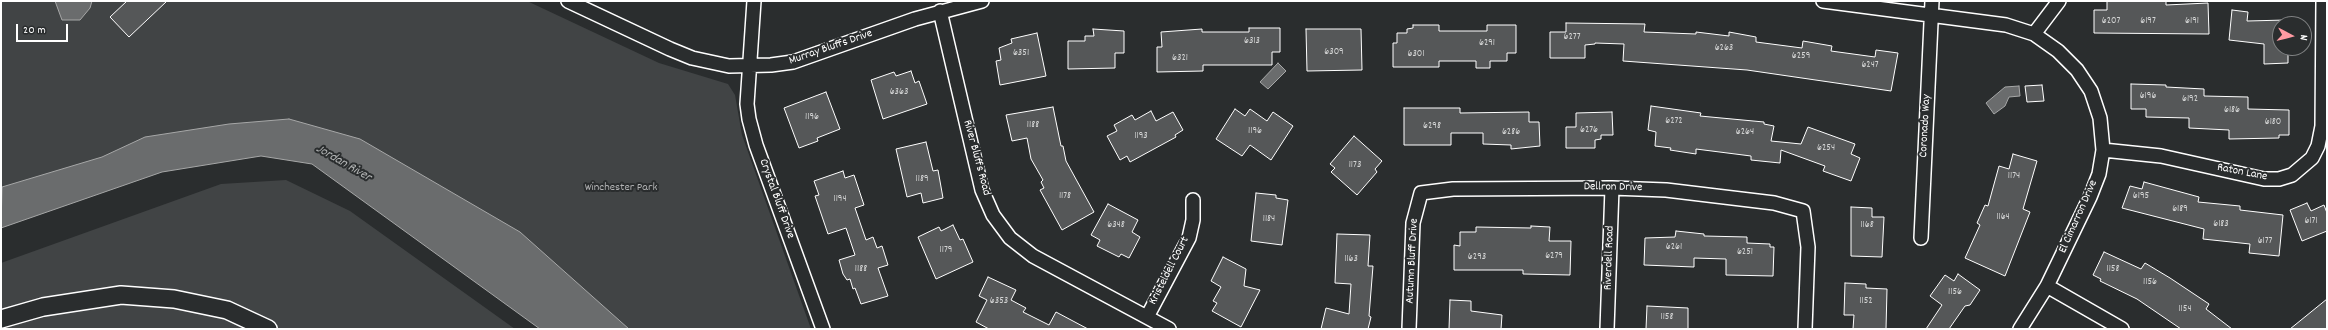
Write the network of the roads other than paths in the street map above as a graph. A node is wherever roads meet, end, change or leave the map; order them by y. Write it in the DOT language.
graph roads {
  1 [pos="568,1"];
  2 [pos="754,1"];
  3 [pos="982,1"];
  4 [pos="1823,1"];
  5 [pos="2059,1"];
  6 [pos="2323,1"];
  7 [pos="1931,7"];
  8 [pos="940,12"];
  9 [pos="2034,34"];
  10 [pos="750,66"];
  11 [pos="2103,150"];
  12 [pos="1612,188"];
  13 [pos="1421,193"];
  14 [pos="1193,200"];
  15 [pos="1921,238"];
  16 [pos="2047,286"];
  17 [pos="1147,317"];
  18 [pos="1,319"];
  19 [pos="268,329"];
  20 [pos="823,329"];
  21 [pos="1169,329"];
  22 [pos="1409,329"];
  23 [pos="1608,329"];
  24 [pos="1805,329"];
  25 [pos="2020,329"];
  26 [pos="2122,329"];
  1 -- 10 [label="street, Murray Bluffs Drive"];
  2 -- 10 [label="street, Crystal Bluff Drive"];
  3 -- 8 [label="street, Murray Bluffs Drive"];
  4 -- 7 [label="street"];
  5 -- 9 [label="street"];
  6 -- 11 [label="street, Raton Lane"];
  7 -- 9 [label="street, El Cimarron Drive"];
  7 -- 15 [label="street, Coronado Way"];
  8 -- 10 [label="street, Murray Bluffs Drive"];
  8 -- 17 [label="street, River Bluffs Road"];
  9 -- 11 [label="street, El Cimarron Drive"];
  10 -- 20 [label="street, Crystal Bluff Drive"];
  11 -- 16 [label="street, El Cimarron Drive"];
  12 -- 13 [label="street, Dellron Drive"];
  12 -- 23 [label="street, Riverdell Road"];
  12 -- 24 [label="street, Dellron Drive"];
  13 -- 22 [label="street, Autumn Bluff Drive"];
  14 -- 17 [label="street, Kristeldell Court"];
  16 -- 25 [label="street, El Cimarron Drive"];
  16 -- 26 [label="street"];
  17 -- 21 [label="street, River Bluffs Road"];
  18 -- 19 [label="street"];
}
